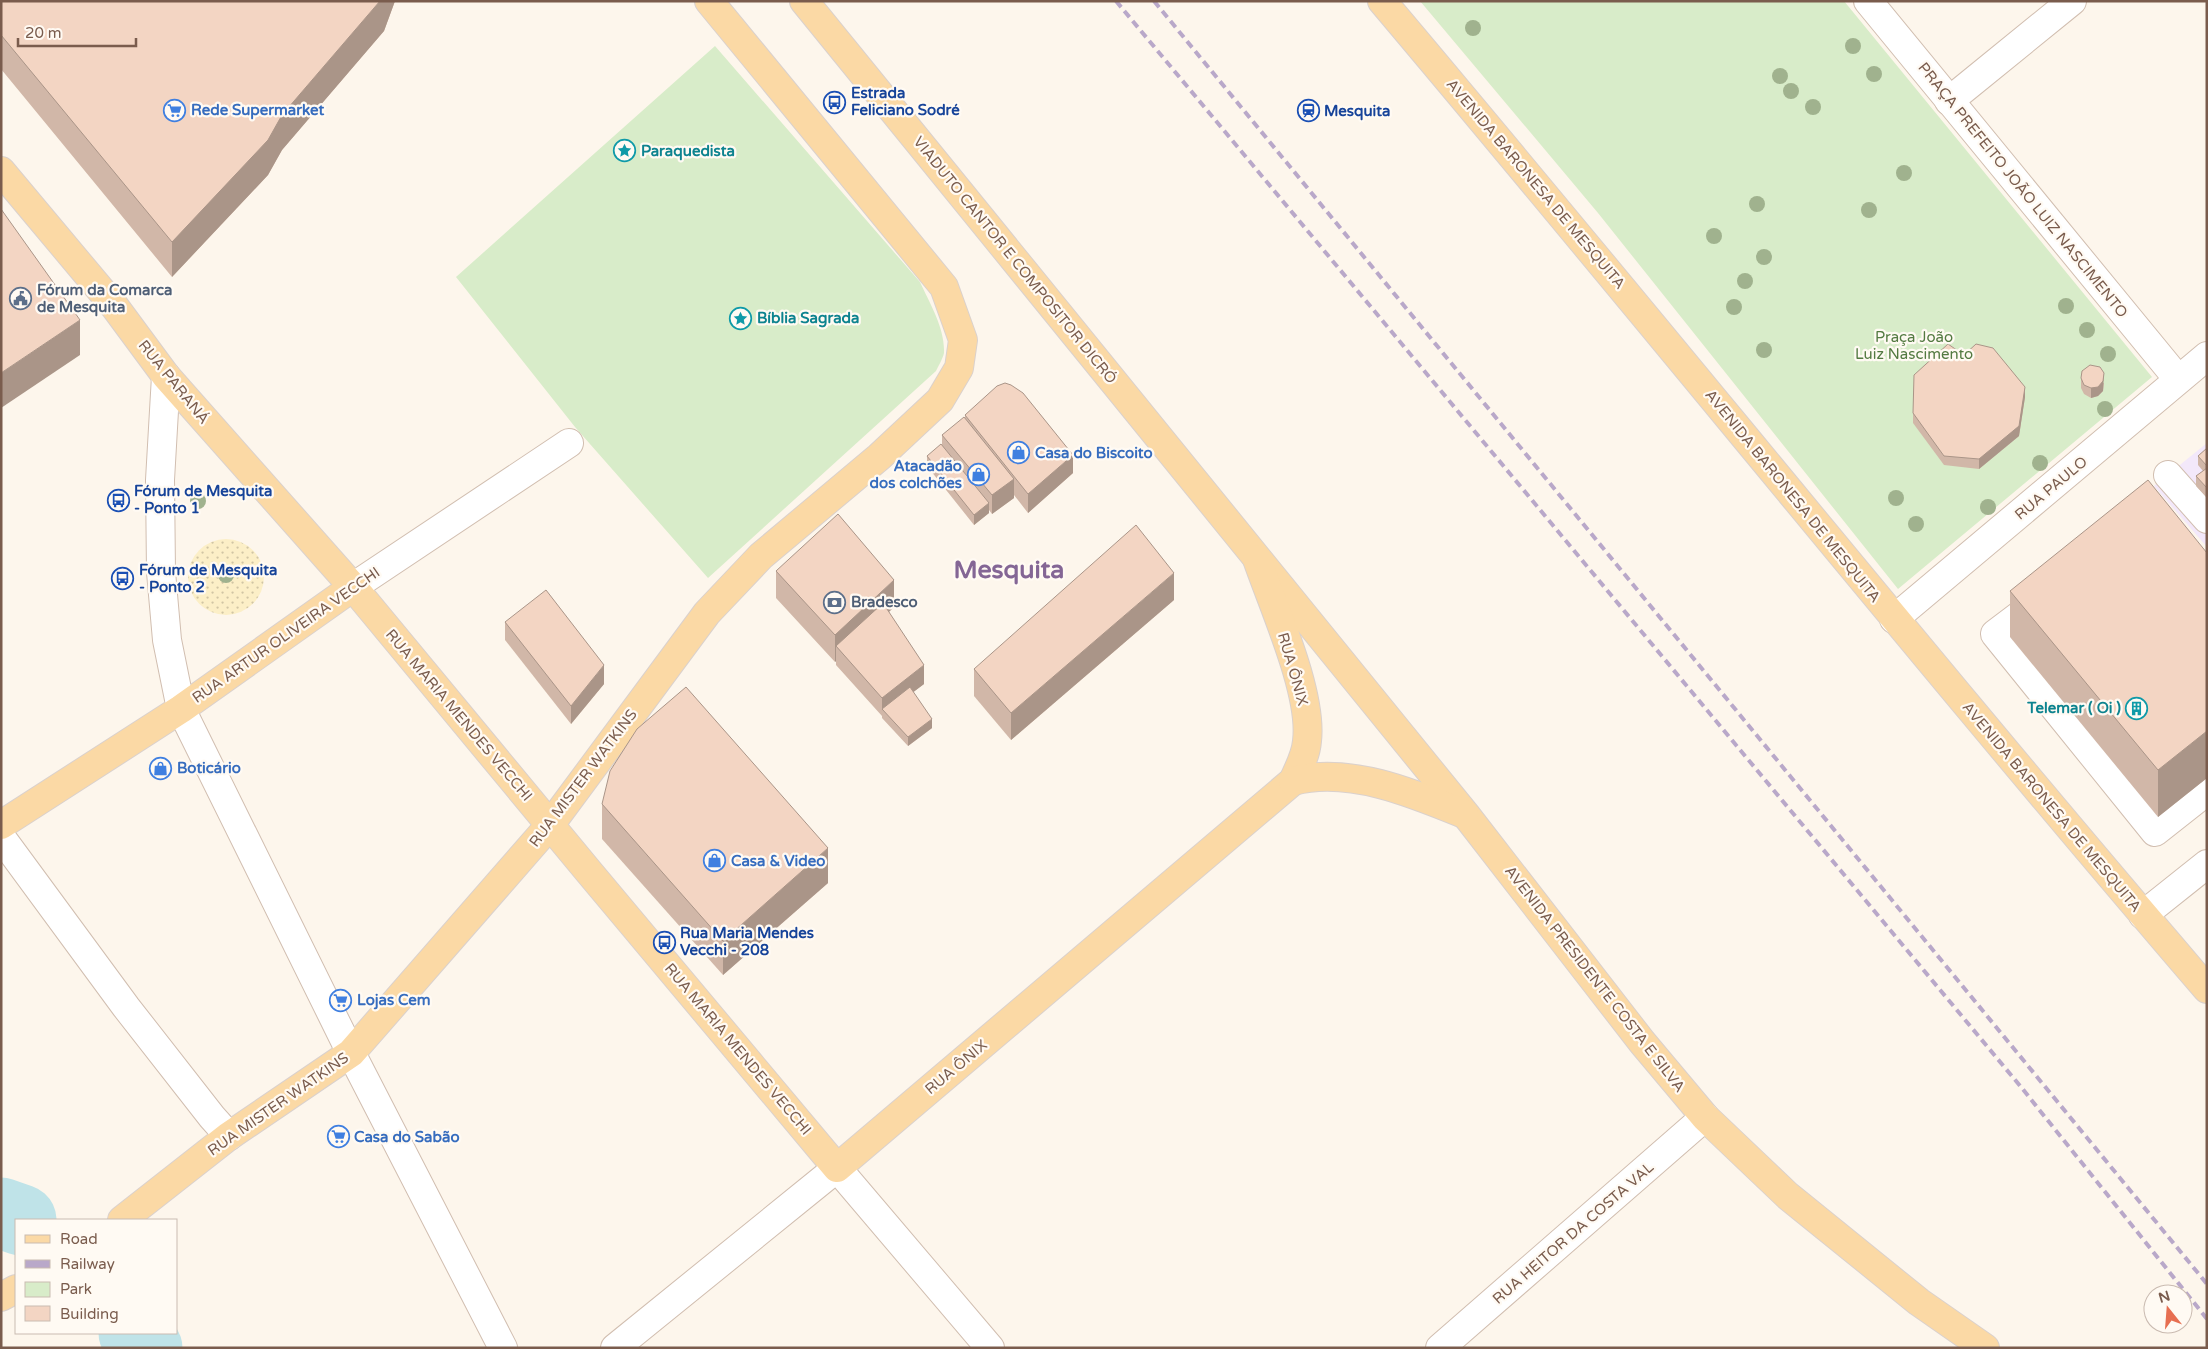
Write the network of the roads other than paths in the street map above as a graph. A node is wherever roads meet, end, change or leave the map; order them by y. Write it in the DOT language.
graph roads {
  1 [pos="709,1"];
  2 [pos="804,1"];
  3 [pos="1382,1"];
  4 [pos="1868,1"];
  5 [pos="2072,1"];
  6 [pos="1949,100"];
  7 [pos="1,171"];
  8 [pos="2207,356"];
  9 [pos="166,376"];
  10 [pos="2178,379"];
  11 [pos="569,443"];
  12 [pos="2168,474"];
  13 [pos="2207,518"];
  14 [pos="1257,558"];
  15 [pos="353,587"];
  16 [pos="2056,587"];
  17 [pos="1894,619"];
  18 [pos="181,709"];
  19 [pos="1292,780"];
  20 [pos="2207,791"];
  21 [pos="1466,815"];
  22 [pos="1,825"];
  23 [pos="550,825"];
  24 [pos="1,837"];
  25 [pos="2207,864"];
  26 [pos="2143,915"];
  27 [pos="2207,989"];
  28 [pos="351,1052"];
  29 [pos="1705,1117"];
  30 [pos="229,1136"];
  31 [pos="837,1168"];
  32 [pos="123,1219"];
  33 [pos="15,1290"];
  34 [pos="1,1297"];
  35 [pos="503,1348"];
  36 [pos="615,1348"];
  37 [pos="990,1348"];
  38 [pos="1440,1348"];
  39 [pos="1985,1348"];
  1 -- 23 [label="main road, RUA MISTER WATKINS"];
  2 -- 14 [label="main road, VIADUTO CANTOR E COMPOSITOR DICRÓ"];
  3 -- 17 [label="main road, AVENIDA BARONESA DE MESQUITA"];
  4 -- 6 [label="street, PRAÇA PREFEITO JOÃO LUIZ NASCIMENTO"];
  5 -- 6 [label="street"];
  6 -- 10 [label="street, PRAÇA PREFEITO JOÃO LUIZ NASCIMENTO"];
  7 -- 9 [label="main road, RUA PARANÁ"];
  8 -- 10 [label="street, RUA PAULO"];
  9 -- 15 [label="main road, RUA PARANÁ"];
  9 -- 18 [label="street"];
  10 -- 17 [label="street, RUA PAULO"];
  11 -- 15 [label="street, RUA ARTUR OLIVEIRA VECCHI"];
  12 -- 13 [label="street"];
  14 -- 19 [label="main road, RUA ÔNIX"];
  14 -- 21 [label="main road, AVENIDA PRESIDENTE COSTA E SILVA"];
  15 -- 18 [label="main road, RUA ARTUR OLIVEIRA VECCHI"];
  15 -- 23 [label="main road, RUA MARIA MENDES VECCHI"];
  16 -- 20 [label="street"];
  17 -- 26 [label="main road, AVENIDA BARONESA DE MESQUITA"];
  18 -- 22 [label="main road, RUA ARTUR OLIVEIRA VECCHI"];
  18 -- 28 [label="street"];
  19 -- 21 [label="main road"];
  19 -- 31 [label="main road, RUA ÔNIX"];
  21 -- 29 [label="main road, AVENIDA PRESIDENTE COSTA E SILVA"];
  23 -- 28 [label="main road, RUA MISTER WATKINS"];
  23 -- 31 [label="main road, RUA MARIA MENDES VECCHI"];
  24 -- 30 [label="street"];
  25 -- 26 [label="street"];
  26 -- 27 [label="main road, AVENIDA BARONESA DE MESQUITA"];
  28 -- 30 [label="main road, RUA MISTER WATKINS"];
  28 -- 35 [label="street"];
  29 -- 38 [label="street, RUA HEITOR DA COSTA VAL"];
  29 -- 39 [label="main road, AVENIDA PRESIDENTE COSTA E SILVA"];
  30 -- 32 [label="main road, RUA MISTER WATKINS"];
  31 -- 36 [label="street, RUA ÔNIX"];
  31 -- 37 [label="street, RUA MARIA MENDES VECCHI"];
  33 -- 34 [label="main road"];
}
